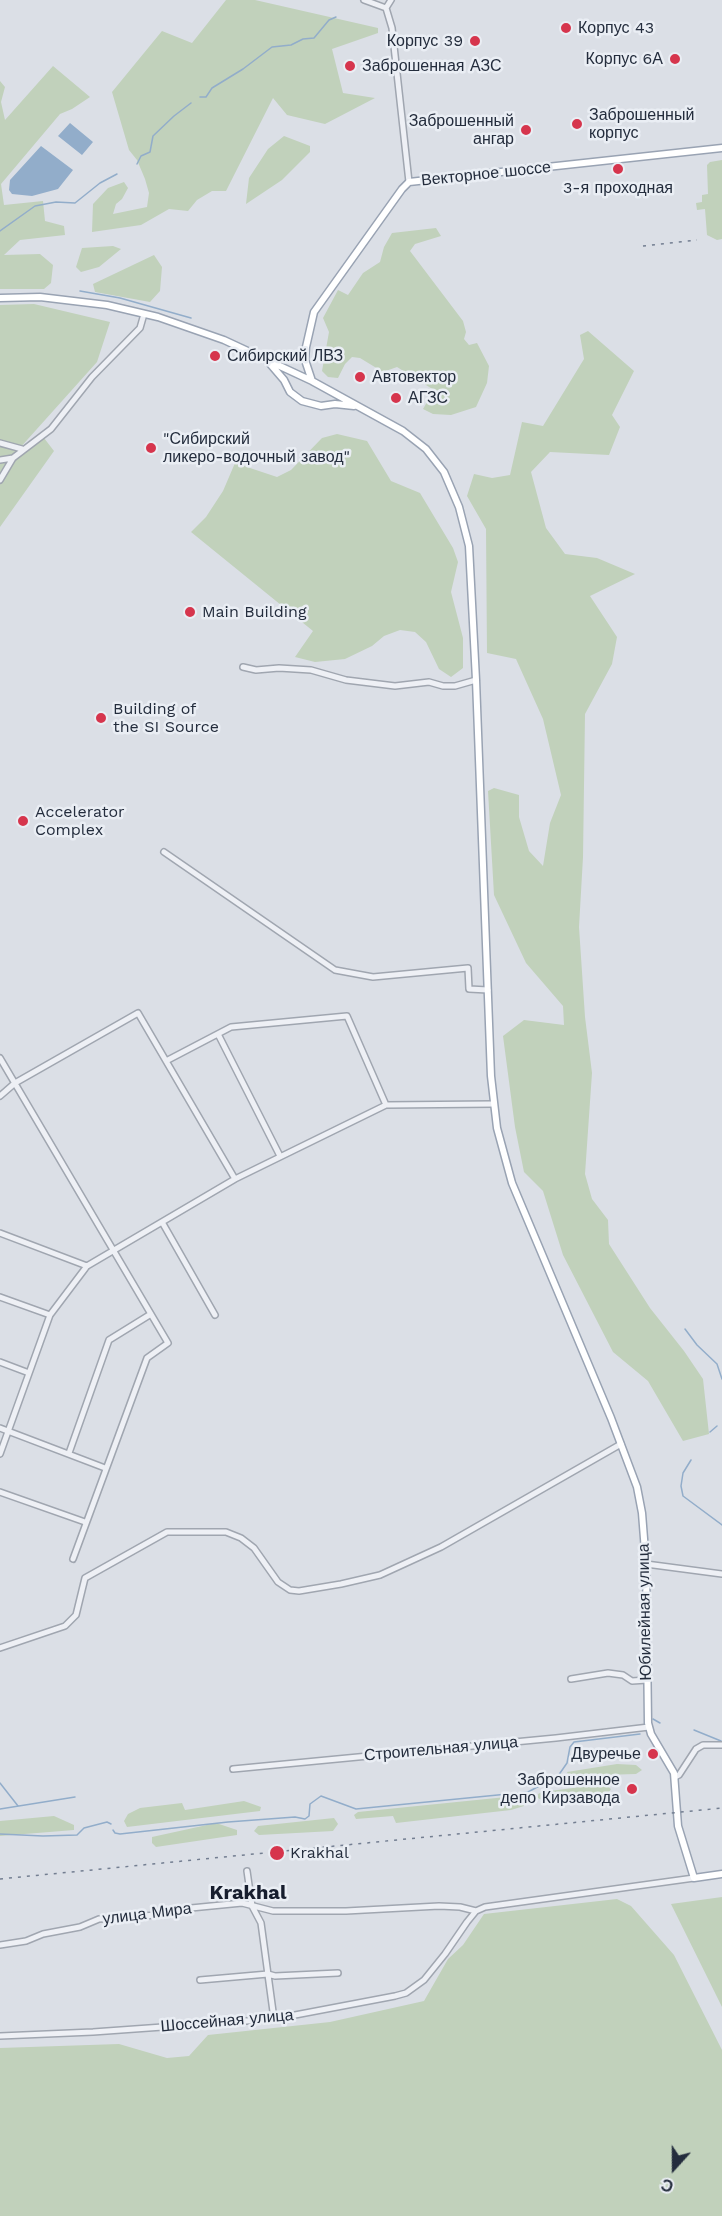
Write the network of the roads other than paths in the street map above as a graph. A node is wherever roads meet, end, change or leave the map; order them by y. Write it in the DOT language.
graph roads {
  1 [pos="364,0"];
  2 [pos="391,0"];
  3 [pos="386,8"];
  4 [pos="722,148"];
  5 [pos="409,182"];
  6 [pos="0,298"];
  7 [pos="144,314"];
  8 [pos="266,359"];
  9 [pos="305,360"];
  10 [pos="292,371"];
  11 [pos="284,380"];
  12 [pos="312,381"];
  13 [pos="334,393"];
  14 [pos="335,404"];
  15 [pos="357,407"];
  16 [pos="0,443"];
  17 [pos="22,449"];
  18 [pos="13,458"];
  19 [pos="0,460"];
  20 [pos="0,480"];
  21 [pos="243,667"];
  22 [pos="476,680"];
  23 [pos="164,852"];
  24 [pos="488,990"];
  25 [pos="218,1034"];
  26 [pos="0,1058"];
  27 [pos="166,1060"];
  28 [pos="15,1083"];
  29 [pos="0,1096"];
  30 [pos="493,1104"];
  31 [pos="386,1105"];
  32 [pos="280,1156"];
  33 [pos="235,1179"];
  34 [pos="162,1222"];
  35 [pos="0,1233"];
  36 [pos="113,1252"];
  37 [pos="87,1266"];
  38 [pos="0,1297"];
  39 [pos="151,1314"];
  40 [pos="50,1315"];
  41 [pos="215,1315"];
  42 [pos="0,1362"];
  43 [pos="29,1373"];
  44 [pos="0,1428"];
  45 [pos="8,1431"];
  46 [pos="621,1444"];
  47 [pos="69,1453"];
  48 [pos="0,1454"];
  49 [pos="105,1468"];
  50 [pos="0,1492"];
  51 [pos="85,1522"];
  52 [pos="73,1559"];
  53 [pos="646,1564"];
  54 [pos="722,1574"];
  55 [pos="0,1648"];
  56 [pos="571,1679"];
  57 [pos="647,1680"];
  58 [pos="649,1727"];
  59 [pos="722,1745"];
  60 [pos="232,1769"];
  61 [pos="675,1778"];
  62 [pos="247,1871"];
  63 [pos="722,1874"];
  64 [pos="694,1878"];
  65 [pos="252,1906"];
  66 [pos="476,1911"];
  67 [pos="0,1945"];
  68 [pos="338,1973"];
  69 [pos="268,1974"];
  70 [pos="200,1980"];
  71 [pos="274,2019"];
  72 [pos="0,2036"];
  1 -- 3 [label="street"];
  2 -- 3 [label="street"];
  3 -- 5 [label="street"];
  4 -- 5 [label="main road, Векторное шоссе"];
  5 -- 9 [label="main road, Векторное шоссе"];
  6 -- 7 [label="main road, Юбилейная улица"];
  7 -- 8 [label="main road, Юбилейная улица"];
  7 -- 17 [label="street"];
  8 -- 10 [label="main road, Юбилейная улица"];
  8 -- 11 [label="main road"];
  9 -- 10 [label="main road"];
  9 -- 12 [label="main road, Векторное шоссе"];
  10 -- 11 [label="main road"];
  10 -- 12 [label="main road, Юбилейная улица"];
  11 -- 14 [label="main road"];
  12 -- 13 [label="main road, Юбилейная улица"];
  13 -- 14 [label="main road"];
  13 -- 15 [label="main road, Юбилейная улица"];
  14 -- 15 [label="main road"];
  15 -- 22 [label="main road, Юбилейная улица"];
  16 -- 17 [label="street"];
  17 -- 18 [label="street"];
  18 -- 19 [label="street"];
  18 -- 20 [label="street"];
  21 -- 22 [label="street"];
  22 -- 24 [label="main road, Юбилейная улица"];
  23 -- 24 [label="street"];
  24 -- 30 [label="main road, Юбилейная улица"];
  25 -- 27 [label="street"];
  25 -- 31 [label="street"];
  25 -- 32 [label="street"];
  26 -- 28 [label="street"];
  27 -- 28 [label="street"];
  27 -- 33 [label="street"];
  28 -- 29 [label="street"];
  28 -- 36 [label="street"];
  30 -- 31 [label="street"];
  30 -- 46 [label="main road, Юбилейная улица"];
  31 -- 32 [label="street"];
  32 -- 33 [label="street"];
  33 -- 34 [label="street"];
  34 -- 36 [label="street"];
  34 -- 41 [label="street"];
  35 -- 37 [label="street"];
  36 -- 37 [label="street"];
  36 -- 39 [label="street"];
  37 -- 40 [label="street"];
  38 -- 40 [label="street"];
  39 -- 47 [label="street"];
  39 -- 49 [label="street"];
  40 -- 43 [label="street"];
  42 -- 43 [label="street"];
  43 -- 45 [label="street"];
  44 -- 45 [label="street"];
  45 -- 47 [label="street"];
  45 -- 48 [label="street"];
  46 -- 53 [label="main road, Юбилейная улица"];
  46 -- 55 [label="street"];
  47 -- 49 [label="street"];
  49 -- 51 [label="street"];
  50 -- 51 [label="street"];
  51 -- 52 [label="street"];
  53 -- 54 [label="street"];
  53 -- 57 [label="main road, Юбилейная улица"];
  56 -- 57 [label="street"];
  57 -- 58 [label="main road, Юбилейная улица"];
  58 -- 60 [label="street, Строительная улица"];
  58 -- 61 [label="main road, Юбилейная улица"];
  59 -- 61 [label="street"];
  61 -- 64 [label="main road, Юбилейная улица"];
  62 -- 65 [label="street"];
  63 -- 64 [label="main road"];
  64 -- 66 [label="street, Шоссейная улица"];
  65 -- 66 [label="street, улица Мира"];
  65 -- 67 [label="street, улица Мира"];
  65 -- 69 [label="street"];
  66 -- 71 [label="street, Шоссейная улица"];
  68 -- 69 [label="street"];
  69 -- 70 [label="street"];
  69 -- 71 [label="street"];
  71 -- 72 [label="street, Шоссейная улица"];
}
